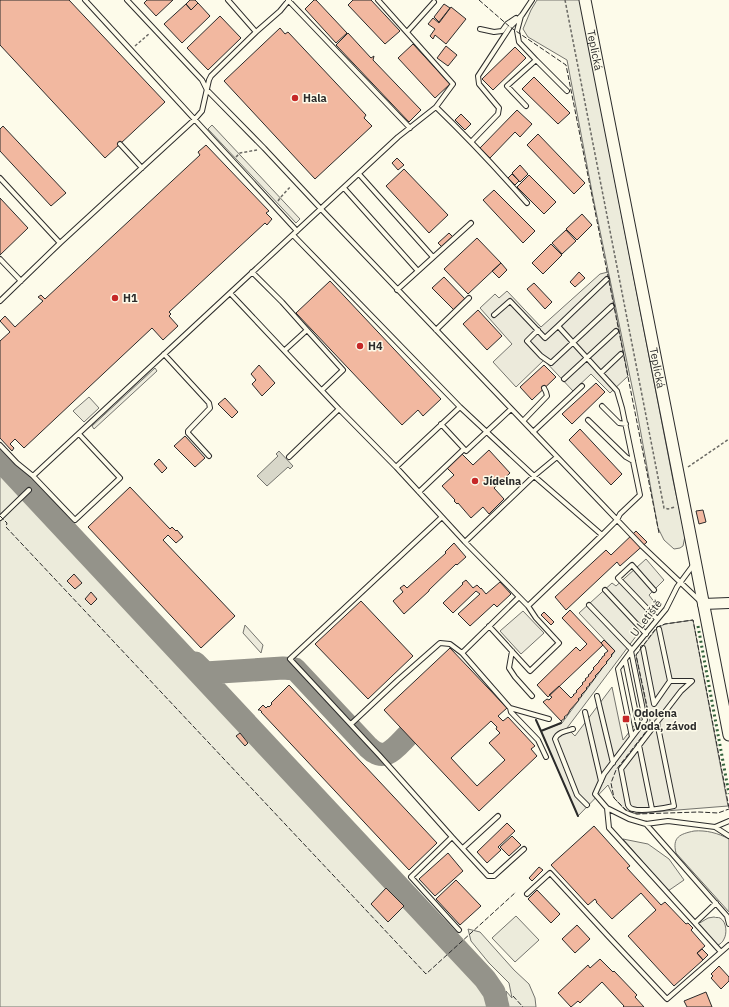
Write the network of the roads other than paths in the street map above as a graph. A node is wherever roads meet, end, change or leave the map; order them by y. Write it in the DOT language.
graph roads {
  1 [pos="85,0"];
  2 [pos="127,0"];
  3 [pos="228,0"];
  4 [pos="289,0"];
  5 [pos="378,0"];
  6 [pos="532,0"];
  7 [pos="585,0"];
  8 [pos="434,2"];
  9 [pos="522,15"];
  10 [pos="480,29"];
  11 [pos="256,32"];
  12 [pos="407,32"];
  13 [pos="536,60"];
  14 [pos="207,90"];
  15 [pos="567,91"];
  16 [pos="526,106"];
  17 [pos="436,107"];
  18 [pos="195,120"];
  19 [pos="410,128"];
  20 [pos="473,140"];
  21 [pos="120,144"];
  22 [pos="142,168"];
  23 [pos="359,174"];
  24 [pos="0,178"];
  25 [pos="344,188"];
  26 [pos="527,203"];
  27 [pos="321,209"];
  28 [pos="470,222"];
  29 [pos="295,233"];
  30 [pos="60,243"];
  31 [pos="434,257"];
  32 [pos="0,259"];
  33 [pos="418,271"];
  34 [pos="252,272"];
  35 [pos="607,280"];
  36 [pos="21,281"];
  37 [pos="397,290"];
  38 [pos="230,293"];
  39 [pos="469,298"];
  40 [pos="0,300"];
  41 [pos="612,306"];
  42 [pos="494,315"];
  43 [pos="558,326"];
  44 [pos="307,330"];
  45 [pos="436,330"];
  46 [pos="538,330"];
  47 [pos="616,331"];
  48 [pos="572,343"];
  49 [pos="285,350"];
  50 [pos="164,354"];
  51 [pos="621,354"];
  52 [pos="587,358"];
  53 [pos="600,374"];
  54 [pos="564,379"];
  55 [pos="582,386"];
  56 [pos="544,388"];
  57 [pos="322,390"];
  58 [pos="602,406"];
  59 [pos="460,407"];
  60 [pos="339,409"];
  61 [pos="511,409"];
  62 [pos="588,420"];
  63 [pos="523,421"];
  64 [pos="441,424"];
  65 [pos="626,424"];
  66 [pos="487,432"];
  67 [pos="533,432"];
  68 [pos="79,434"];
  69 [pos="0,445"];
  70 [pos="464,449"];
  71 [pos="209,456"];
  72 [pos="289,457"];
  73 [pos="557,457"];
  74 [pos="633,461"];
  75 [pos="396,467"];
  76 [pos="33,476"];
  77 [pos="534,476"];
  78 [pos="29,490"];
  79 [pos="419,492"];
  80 [pos="442,517"];
  81 [pos="0,518"];
  82 [pos="617,520"];
  83 [pos="602,536"];
  84 [pos="465,542"];
  85 [pos="695,562"];
  86 [pos="681,582"];
  87 [pos="605,590"];
  88 [pos="654,590"];
  89 [pos="519,597"];
  90 [pos="729,603"];
  91 [pos="703,604"];
  92 [pos="589,605"];
  93 [pos="528,606"];
  94 [pos="657,619"];
  95 [pos="489,626"];
  96 [pos="659,629"];
  97 [pos="646,634"];
  98 [pos="643,648"];
  99 [pos="512,651"];
  100 [pos="632,651"];
  101 [pos="462,654"];
  102 [pos="625,660"];
  103 [pos="670,681"];
  104 [pos="532,696"];
  105 [pos="597,696"];
  106 [pos="510,708"];
  107 [pos="585,712"];
  108 [pos="549,719"];
  109 [pos="657,722"];
  110 [pos="351,724"];
  111 [pos="639,728"];
  112 [pos="572,729"];
  113 [pos="729,735"];
  114 [pos="632,737"];
  115 [pos="639,745"];
  116 [pos="546,758"];
  117 [pos="613,763"];
  118 [pos="601,781"];
  119 [pos="587,805"];
  120 [pos="607,808"];
  121 [pos="652,809"];
  122 [pos="498,816"];
  123 [pos="729,821"];
  124 [pos="646,824"];
  125 [pos="715,827"];
  126 [pos="729,836"];
  127 [pos="452,837"];
  128 [pos="462,848"];
  129 [pos="524,849"];
  130 [pos="527,894"];
  131 [pos="716,903"];
  132 [pos="695,923"];
  133 [pos="729,924"];
  134 [pos="459,930"];
  135 [pos="729,945"];
  136 [pos="721,952"];
  1 -- 18 [label="lane"];
  2 -- 14 [label="lane"];
  3 -- 11 [label="lane"];
  4 -- 11 [label="lane"];
  4 -- 19 [label="lane"];
  5 -- 12 [label="lane"];
  6 -- 9 [label="lane"];
  7 -- 85 [label="main road, Teplická"];
  8 -- 12 [label="lane"];
  9 -- 10 [label="lane"];
  9 -- 13 [label="lane"];
  9 -- 20 [label="lane"];
  11 -- 14 [label="lane"];
  12 -- 17 [label="lane"];
  13 -- 15 [label="lane"];
  13 -- 16 [label="lane"];
  14 -- 18 [label="lane"];
  14 -- 27 [label="lane"];
  17 -- 19 [label="lane"];
  17 -- 26 [label="lane"];
  18 -- 22 [label="lane"];
  18 -- 29 [label="lane"];
  19 -- 23 [label="lane"];
  21 -- 22 [label="lane"];
  22 -- 30 [label="lane"];
  23 -- 25 [label="lane"];
  23 -- 31 [label="lane"];
  24 -- 30 [label="lane"];
  25 -- 27 [label="lane"];
  25 -- 33 [label="lane"];
  27 -- 29 [label="lane"];
  27 -- 37 [label="lane"];
  28 -- 31 [label="lane"];
  29 -- 34 [label="lane"];
  29 -- 59 [label="lane"];
  30 -- 36 [label="lane"];
  31 -- 33 [label="lane"];
  32 -- 36 [label="lane"];
  33 -- 37 [label="lane"];
  34 -- 38 [label="lane"];
  34 -- 44 [label="lane"];
  35 -- 43 [label="lane"];
  36 -- 40 [label="lane"];
  37 -- 45 [label="lane"];
  38 -- 49 [label="lane"];
  38 -- 50 [label="lane"];
  39 -- 45 [label="lane"];
  41 -- 48 [label="lane"];
  42 -- 46 [label="lane"];
  43 -- 46 [label="lane"];
  43 -- 48 [label="lane"];
  44 -- 49 [label="lane"];
  44 -- 57 [label="lane"];
  45 -- 61 [label="lane"];
  46 -- 48 [label="lane"];
  47 -- 52 [label="lane"];
  48 -- 52 [label="lane"];
  49 -- 57 [label="lane"];
  50 -- 68 [label="lane"];
  50 -- 71 [label="lane"];
  51 -- 53 [label="lane"];
  52 -- 53 [label="lane"];
  52 -- 54 [label="lane"];
  53 -- 65 [label="lane"];
  55 -- 67 [label="lane"];
  56 -- 63 [label="lane"];
  57 -- 60 [label="lane"];
  58 -- 65 [label="lane"];
  59 -- 64 [label="lane"];
  59 -- 66 [label="lane"];
  60 -- 72 [label="lane"];
  60 -- 75 [label="lane"];
  61 -- 63 [label="lane"];
  61 -- 66 [label="lane"];
  62 -- 74 [label="lane"];
  63 -- 67 [label="lane"];
  64 -- 70 [label="lane"];
  64 -- 75 [label="lane"];
  65 -- 74 [label="lane"];
  66 -- 70 [label="lane"];
  66 -- 77 [label="lane"];
  67 -- 73 [label="lane"];
  68 -- 76 [label="lane"];
  68 -- 76 [label="lane"];
  69 -- 76 [label="lane"];
  70 -- 79 [label="lane"];
  73 -- 77 [label="lane"];
  73 -- 82 [label="lane"];
  74 -- 82 [label="lane"];
  75 -- 79 [label="lane"];
  77 -- 83 [label="lane"];
  77 -- 84 [label="lane"];
  78 -- 81 [label="lane"];
  79 -- 80 [label="lane"];
  80 -- 84 [label="lane"];
  80 -- 110 [label="lane"];
  82 -- 83 [label="lane"];
  82 -- 86 [label="lane"];
  83 -- 93 [label="lane"];
  84 -- 89 [label="lane"];
  85 -- 86 [label="lane, U Letiště"];
  85 -- 91 [label="main road, Teplická"];
  86 -- 91 [label="lane"];
  86 -- 94 [label="lane, U Letiště"];
  87 -- 97 [label="lane"];
  88 -- 94 [label="lane"];
  89 -- 93 [label="lane"];
  89 -- 95 [label="lane"];
  90 -- 91 [label="street"];
  91 -- 113 [label="main road, Teplická"];
  92 -- 100 [label="lane"];
  93 -- 99 [label="lane"];
  94 -- 97 [label="lane, U Letiště"];
  95 -- 99 [label="lane"];
  95 -- 101 [label="lane"];
  96 -- 103 [label="lane"];
  97 -- 100 [label="lane, U Letiště"];
  98 -- 103 [label="lane"];
  99 -- 104 [label="lane"];
  100 -- 102 [label="lane, U Letiště"];
  100 -- 111 [label="lane"];
  101 -- 106 [label="lane"];
  101 -- 110 [label="lane"];
  102 -- 111 [label="lane"];
  102 -- 114 [label="lane, U Letiště"];
  103 -- 109 [label="lane"];
  105 -- 117 [label="lane"];
  106 -- 108 [label="lane"];
  106 -- 116 [label="lane"];
  107 -- 118 [label="lane"];
  109 -- 115 [label="lane"];
  109 -- 121 [label="lane"];
  110 -- 127 [label="lane"];
  111 -- 114 [label="lane"];
  112 -- 119 [label="lane"];
  114 -- 117 [label="lane"];
  115 -- 121 [label="lane"];
  115 -- 121 [label="lane"];
  117 -- 118 [label="lane"];
  118 -- 120 [label="lane"];
  120 -- 124 [label="lane"];
  120 -- 132 [label="lane"];
  122 -- 128 [label="lane"];
  123 -- 125 [label="lane"];
  124 -- 125 [label="lane"];
  124 -- 131 [label="lane"];
  125 -- 126 [label="lane"];
  127 -- 128 [label="lane"];
  127 -- 134 [label="lane"];
  128 -- 129 [label="lane"];
  130 -- 136 [label="lane"];
  131 -- 132 [label="lane"];
  131 -- 133 [label="lane"];
  132 -- 136 [label="lane"];
  135 -- 136 [label="lane"];
}
